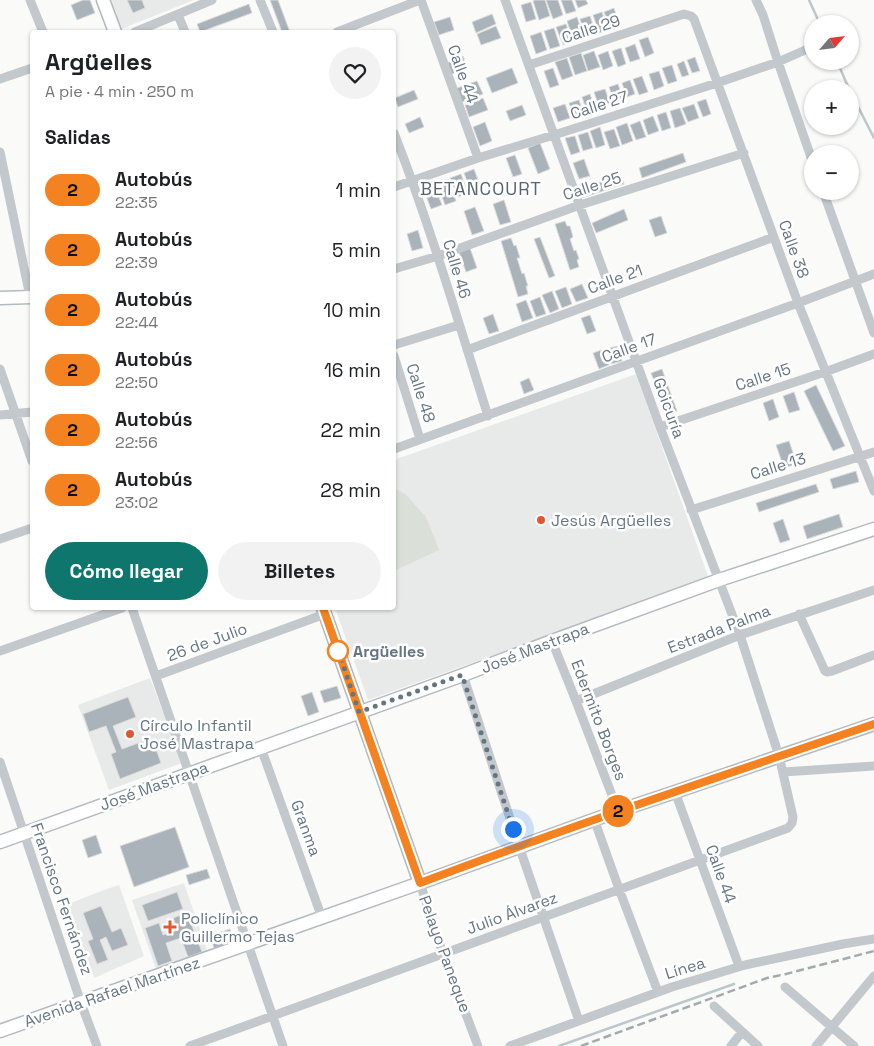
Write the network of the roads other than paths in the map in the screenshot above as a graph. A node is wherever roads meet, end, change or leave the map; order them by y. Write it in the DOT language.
graph roads {
  1 [pos="30,0"];
  2 [pos="103,0"];
  3 [pos="212,0"];
  4 [pos="260,0"];
  5 [pos="420,0"];
  6 [pos="516,0"];
  7 [pos="756,0"];
  8 [pos="506,2"];
  9 [pos="178,15"];
  10 [pos="691,16"];
  11 [pos="42,30"];
  12 [pos="114,30"];
  13 [pos="140,30"];
  14 [pos="184,30"];
  15 [pos="273,30"];
  16 [pos="353,30"];
  17 [pos="804,51"];
  18 [pos="778,62"];
  19 [pos="529,65"];
  20 [pos="30,69"];
  21 [pos="0,79"];
  22 [pos="717,83"];
  23 [pos="554,135"];
  24 [pos="396,138"];
  25 [pos="807,145"];
  26 [pos="744,154"];
  27 [pos="1,157"];
  28 [pos="478,158"];
  29 [pos="413,181"];
  30 [pos="396,186"];
  31 [pos="826,200"];
  32 [pos="580,205"];
  33 [pos="774,237"];
  34 [pos="438,256"];
  35 [pos="396,268"];
  36 [pos="874,274"];
  37 [pos="855,282"];
  38 [pos="30,290"];
  39 [pos="612,296"];
  40 [pos="30,297"];
  41 [pos="0,298"];
  42 [pos="798,303"];
  43 [pos="459,325"];
  44 [pos="874,333"];
  45 [pos="396,345"];
  46 [pos="467,350"];
  47 [pos="874,354"];
  48 [pos="636,361"];
  49 [pos="396,362"];
  50 [pos="0,369"];
  51 [pos="825,372"];
  52 [pos="30,412"];
  53 [pos="16,414"];
  54 [pos="0,415"];
  55 [pos="488,416"];
  56 [pos="660,427"];
  57 [pos="420,439"];
  58 [pos="396,448"];
  59 [pos="874,452"];
  60 [pos="30,455"];
  61 [pos="860,456"];
  62 [pos="874,491"];
  63 [pos="691,510"];
  64 [pos="30,529"];
  65 [pos="874,529"];
  66 [pos="0,539"];
  67 [pos="719,580"];
  68 [pos="874,590"];
  69 [pos="116,610"];
  70 [pos="133,610"];
  71 [pos="324,611"];
  72 [pos="800,614"];
  73 [pos="740,635"];
  74 [pos="552,641"];
  75 [pos="0,651"];
  76 [pos="874,655"];
  77 [pos="462,675"];
  78 [pos="156,676"];
  79 [pos="576,701"];
  80 [pos="359,712"];
  81 [pos="874,724"];
  82 [pos="261,748"];
  83 [pos="779,756"];
  84 [pos="0,762"];
  85 [pos="874,766"];
  86 [pos="783,772"];
  87 [pos="189,773"];
  88 [pos="675,792"];
  89 [pos="618,811"];
  90 [pos="594,819"];
  91 [pos="788,828"];
  92 [pos="24,833"];
  93 [pos="0,842"];
  94 [pos="519,846"];
  95 [pos="700,860"];
  96 [pos="420,883"];
  97 [pos="619,889"];
  98 [pos="544,917"];
  99 [pos="322,918"];
  100 [pos="874,939"];
  101 [pos="248,943"];
  102 [pos="443,954"];
  103 [pos="739,966"];
  104 [pos="874,976"];
  105 [pos="786,988"];
  106 [pos="658,992"];
  107 [pos="81,1003"];
  108 [pos="714,1006"];
  109 [pos="273,1015"];
  110 [pos="579,1020"];
  111 [pos="832,1027"];
  112 [pos="0,1031"];
  113 [pos="742,1032"];
  114 [pos="97,1046"];
  115 [pos="190,1046"];
  116 [pos="283,1046"];
  117 [pos="478,1046"];
  118 [pos="510,1046"];
  119 [pos="731,1046"];
  120 [pos="758,1046"];
  121 [pos="816,1046"];
  122 [pos="854,1046"];
  1 -- 11 [label="street"];
  2 -- 12 [label="street"];
  3 -- 9 [label="street"];
  4 -- 15 [label="street"];
  5 -- 16 [label="street"];
  5 -- 28 [label="street, Calle 44"];
  6 -- 8 [label="street"];
  7 -- 18 [label="street"];
  8 -- 19 [label="street, Goicuría"];
  9 -- 13 [label="street"];
  9 -- 14 [label="street"];
  10 -- 19 [label="street, Calle 29"];
  10 -- 22 [label="street, Calle 38"];
  17 -- 18 [label="street, Calle 27"];
  18 -- 22 [label="street, Calle 27"];
  18 -- 25 [label="street"];
  19 -- 23 [label="street, Goicuría"];
  20 -- 21 [label="street"];
  22 -- 23 [label="street, Calle 27"];
  22 -- 26 [label="street, Calle 38"];
  23 -- 28 [label="street, Calle 27"];
  23 -- 32 [label="street, Goicuría"];
  24 -- 29 [label="street, Calle 46"];
  26 -- 32 [label="street, Calle 25"];
  26 -- 33 [label="street, Calle 38"];
  27 -- 38 [label="street"];
  28 -- 29 [label="street, Calle 27"];
  29 -- 30 [label="street, Calle 27"];
  29 -- 34 [label="street, Calle 46"];
  31 -- 37 [label="street"];
  32 -- 34 [label="street, Calle 25"];
  32 -- 39 [label="street, Goicuría"];
  33 -- 39 [label="street, Calle 21"];
  33 -- 42 [label="street, Calle 38"];
  34 -- 35 [label="street, Calle 25"];
  34 -- 43 [label="street, Calle 46"];
  36 -- 37 [label="street, Calle 17"];
  37 -- 42 [label="street, Calle 17"];
  37 -- 44 [label="street"];
  39 -- 46 [label="street, Calle 21"];
  39 -- 48 [label="street, Goicuría"];
  40 -- 41 [label="street"];
  42 -- 48 [label="street, Calle 17"];
  42 -- 51 [label="street, Calle 38"];
  43 -- 45 [label="street"];
  43 -- 46 [label="street, Calle 46"];
  46 -- 55 [label="street, Calle 46"];
  47 -- 51 [label="street, Calle 15"];
  48 -- 55 [label="street, Calle 17"];
  48 -- 56 [label="street, Goicuría"];
  49 -- 57 [label="street, Calle 48"];
  50 -- 53 [label="street"];
  51 -- 56 [label="street, Calle 15"];
  51 -- 61 [label="street, Calle 38"];
  52 -- 53 [label="street"];
  53 -- 54 [label="street"];
  53 -- 60 [label="street"];
  55 -- 57 [label="street, Calle 17"];
  56 -- 63 [label="street, Goicuría"];
  57 -- 58 [label="street, Calle 17"];
  59 -- 61 [label="street, Calle 13"];
  61 -- 62 [label="street, Calle 38"];
  61 -- 63 [label="street, Calle 13"];
  63 -- 67 [label="street, Goicuría"];
  64 -- 66 [label="street"];
  65 -- 67 [label="street, José Mastrapa"];
  67 -- 73 [label="street, Goicuría"];
  67 -- 74 [label="street, José Mastrapa"];
  68 -- 72 [label="street, Estrada Palma"];
  69 -- 75 [label="street"];
  70 -- 78 [label="street"];
  71 -- 78 [label="street, 26 de Julio"];
  71 -- 80 [label="street, Pelayo Paneque"];
  72 -- 73 [label="street, Estrada Palma"];
  72 -- 76 [label="street"];
  73 -- 79 [label="street, Estrada Palma"];
  73 -- 83 [label="street, Goicuría"];
  74 -- 77 [label="street, José Mastrapa"];
  74 -- 79 [label="street, Edermito Borges"];
  77 -- 80 [label="street, José Mastrapa"];
  77 -- 94 [label="street"];
  78 -- 87 [label="street"];
  79 -- 89 [label="street, Edermito Borges"];
  80 -- 82 [label="street, José Mastrapa"];
  80 -- 96 [label="street, Pelayo Paneque"];
  81 -- 83 [label="street, Avenida Rafael Martínez"];
  82 -- 87 [label="street, José Mastrapa"];
  82 -- 99 [label="street, Granma"];
  83 -- 86 [label="street, Goicuría"];
  83 -- 88 [label="street, Avenida Rafael Martínez"];
  84 -- 92 [label="street, Francisco Fernández"];
  85 -- 86 [label="street"];
  86 -- 91 [label="street, Goicuría"];
  87 -- 92 [label="street, José Mastrapa"];
  87 -- 101 [label="street"];
  88 -- 89 [label="street, Avenida Rafael Martínez"];
  88 -- 95 [label="street, Calle 44"];
  89 -- 90 [label="street, Avenida Rafael Martínez"];
  90 -- 94 [label="street, Avenida Rafael Martínez"];
  90 -- 97 [label="street"];
  91 -- 95 [label="street, Julio Álvarez"];
  92 -- 93 [label="street, José Mastrapa"];
  92 -- 107 [label="street, Francisco Fernández"];
  94 -- 96 [label="street, Avenida Rafael Martínez"];
  94 -- 98 [label="street"];
  95 -- 97 [label="street, Julio Álvarez"];
  95 -- 103 [label="street, Calle 44"];
  96 -- 99 [label="street, Avenida Rafael Martínez"];
  96 -- 102 [label="street, Pelayo Paneque"];
  97 -- 98 [label="street, Julio Álvarez"];
  97 -- 106 [label="street"];
  98 -- 102 [label="street, Julio Álvarez"];
  98 -- 110 [label="street"];
  99 -- 101 [label="street, Avenida Rafael Martínez"];
  100 -- 103 [label="street, Línea"];
  101 -- 107 [label="street, Avenida Rafael Martínez"];
  101 -- 109 [label="street"];
  102 -- 109 [label="street, Julio Álvarez"];
  102 -- 117 [label="street, Pelayo Paneque"];
  103 -- 106 [label="street, Línea"];
  104 -- 111 [label="street"];
  105 -- 111 [label="street"];
  106 -- 110 [label="street, Línea"];
  107 -- 112 [label="street, Avenida Rafael Martínez"];
  107 -- 114 [label="street, Francisco Fernández"];
  108 -- 113 [label="street"];
  109 -- 115 [label="street, Julio Álvarez"];
  109 -- 116 [label="street"];
  110 -- 118 [label="street, Línea"];
  111 -- 121 [label="street"];
  111 -- 122 [label="street"];
  113 -- 119 [label="street"];
  113 -- 120 [label="street"];
}
